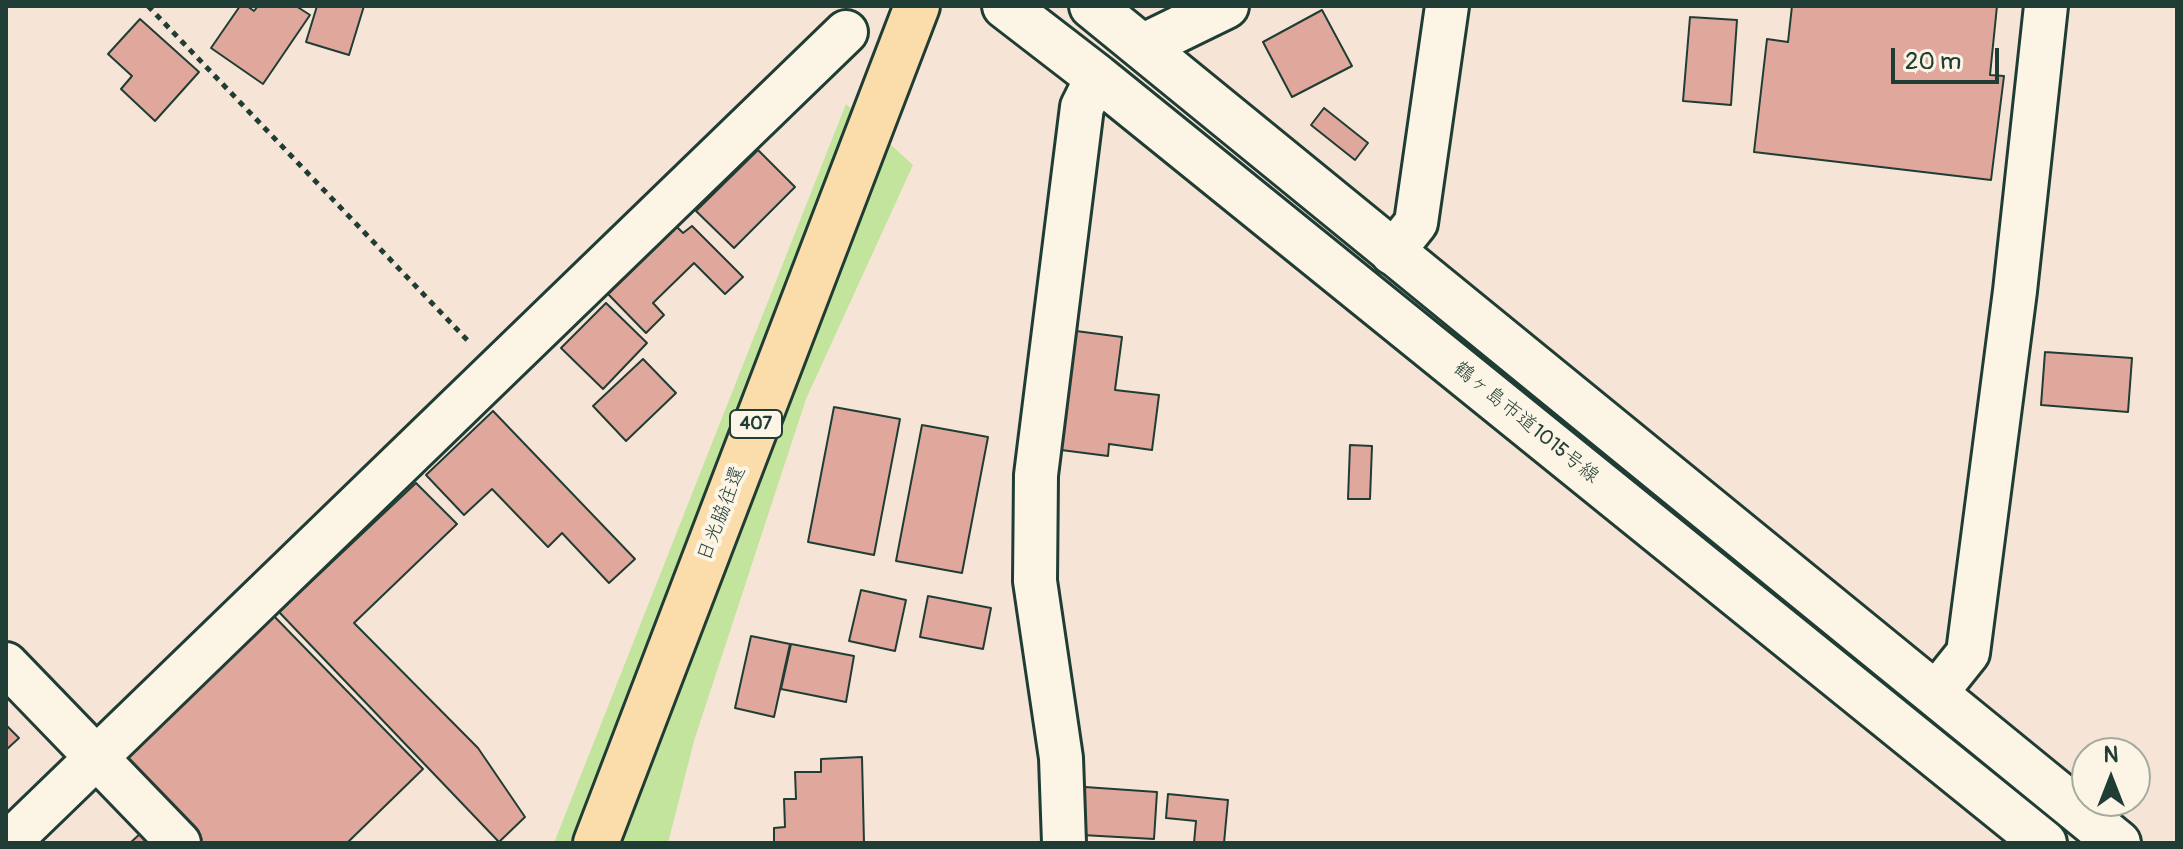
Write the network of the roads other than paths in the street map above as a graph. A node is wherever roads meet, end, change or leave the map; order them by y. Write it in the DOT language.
graph roads {
  1 [pos="917,6"];
  2 [pos="1005,6"];
  3 [pos="1092,6"];
  4 [pos="1226,6"];
  5 [pos="1447,6"];
  6 [pos="2046,6"];
  7 [pos="846,32"];
  8 [pos="1144,46"];
  9 [pos="1097,77"];
  10 [pos="1392,253"];
  11 [pos="6,664"];
  12 [pos="1936,693"];
  13 [pos="97,757"];
  14 [pos="8,843"];
  15 [pos="179,843"];
  16 [pos="596,843"];
  17 [pos="1064,843"];
  18 [pos="2044,843"];
  19 [pos="2118,843"];
  1 -- 16 [label="highway, 日光脇往還 / 407"];
  2 -- 9 [label="street, 鶴ヶ島市道1015号線"];
  3 -- 8 [label="street"];
  4 -- 8 [label="street"];
  5 -- 10 [label="street"];
  6 -- 12 [label="street"];
  7 -- 13 [label="street"];
  8 -- 10 [label="street"];
  9 -- 17 [label="street"];
  9 -- 18 [label="street, 鶴ヶ島市道1015号線"];
  10 -- 12 [label="street"];
  11 -- 13 [label="street"];
  12 -- 19 [label="street"];
  13 -- 14 [label="street"];
  13 -- 15 [label="street"];
}
